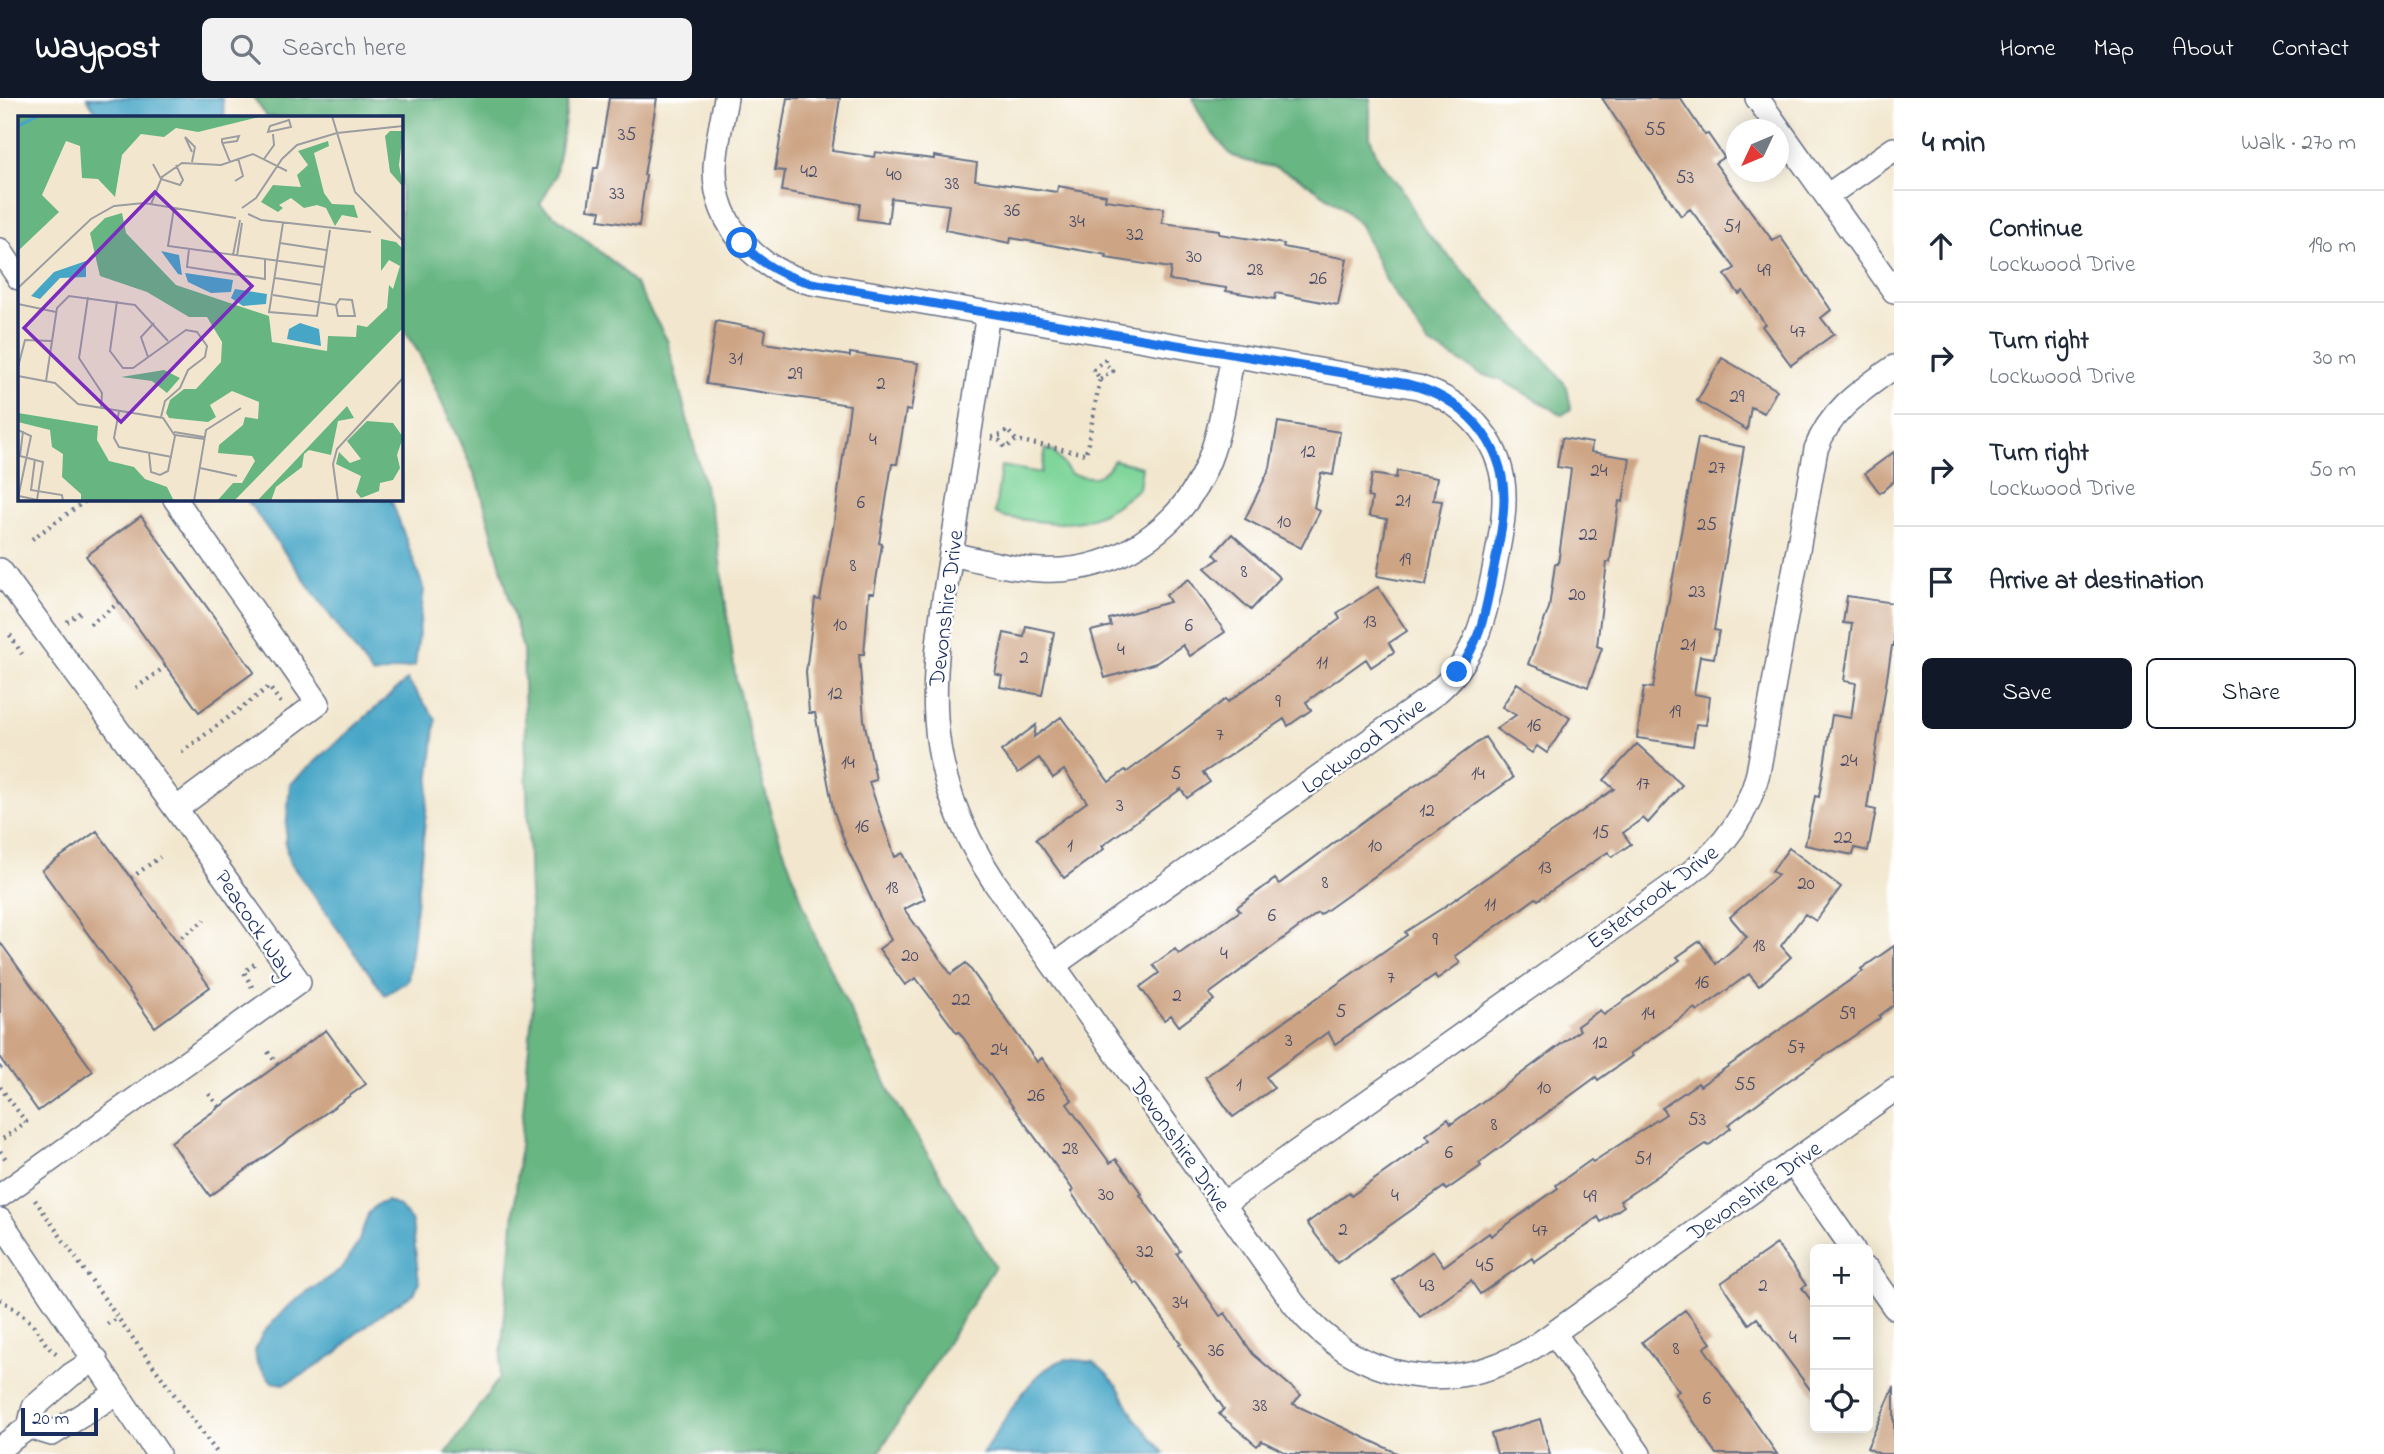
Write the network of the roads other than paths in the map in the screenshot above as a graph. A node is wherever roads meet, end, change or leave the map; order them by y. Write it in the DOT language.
graph roads {
  1 [pos="726,98"];
  2 [pos="1758,98"];
  3 [pos="1894,149"];
  4 [pos="1827,196"];
  5 [pos="0,250"];
  6 [pos="18,277"];
  7 [pos="1894,291"];
  8 [pos="988,313"];
  9 [pos="1233,355"];
  10 [pos="1894,367"];
  11 [pos="176,500"];
  12 [pos="951,554"];
  13 [pos="0,570"];
  14 [pos="176,809"];
  15 [pos="1054,965"];
  16 [pos="1894,1090"];
  17 [pos="1792,1162"];
  18 [pos="0,1196"];
  19 [pos="1223,1204"];
  20 [pos="0,1220"];
  21 [pos="1849,1244"];
  22 [pos="1873,1277"];
  23 [pos="1894,1307"];
  24 [pos="1554,1333"];
  25 [pos="96,1359"];
  26 [pos="117,1393"];
  27 [pos="29,1427"];
  28 [pos="0,1448"];
  29 [pos="158,1454"];
  30 [pos="1639,1454"];
  1 -- 8 [label="street, Lockwood Drive"];
  2 -- 4 [label="street"];
  3 -- 4 [label="street"];
  4 -- 7 [label="street"];
  5 -- 6 [label="street"];
  8 -- 9 [label="street, Lockwood Drive"];
  8 -- 12 [label="street, Devonshire Drive"];
  9 -- 12 [label="street"];
  9 -- 15 [label="street, Lockwood Drive"];
  10 -- 19 [label="street, Esterbrook Drive"];
  11 -- 14 [label="street"];
  12 -- 15 [label="street, Devonshire Drive"];
  13 -- 14 [label="street, Peacock Way"];
  14 -- 18 [label="street, Peacock Way"];
  15 -- 19 [label="street, Devonshire Drive"];
  16 -- 17 [label="street, Devonshire Drive"];
  17 -- 21 [label="street"];
  17 -- 24 [label="street, Devonshire Drive"];
  19 -- 24 [label="street, Devonshire Drive"];
  20 -- 25 [label="street"];
  22 -- 23 [label="street"];
  24 -- 30 [label="street"];
  25 -- 26 [label="street"];
  25 -- 27 [label="street"];
  26 -- 27 [label="street"];
  26 -- 29 [label="street"];
  27 -- 28 [label="street"];
}
